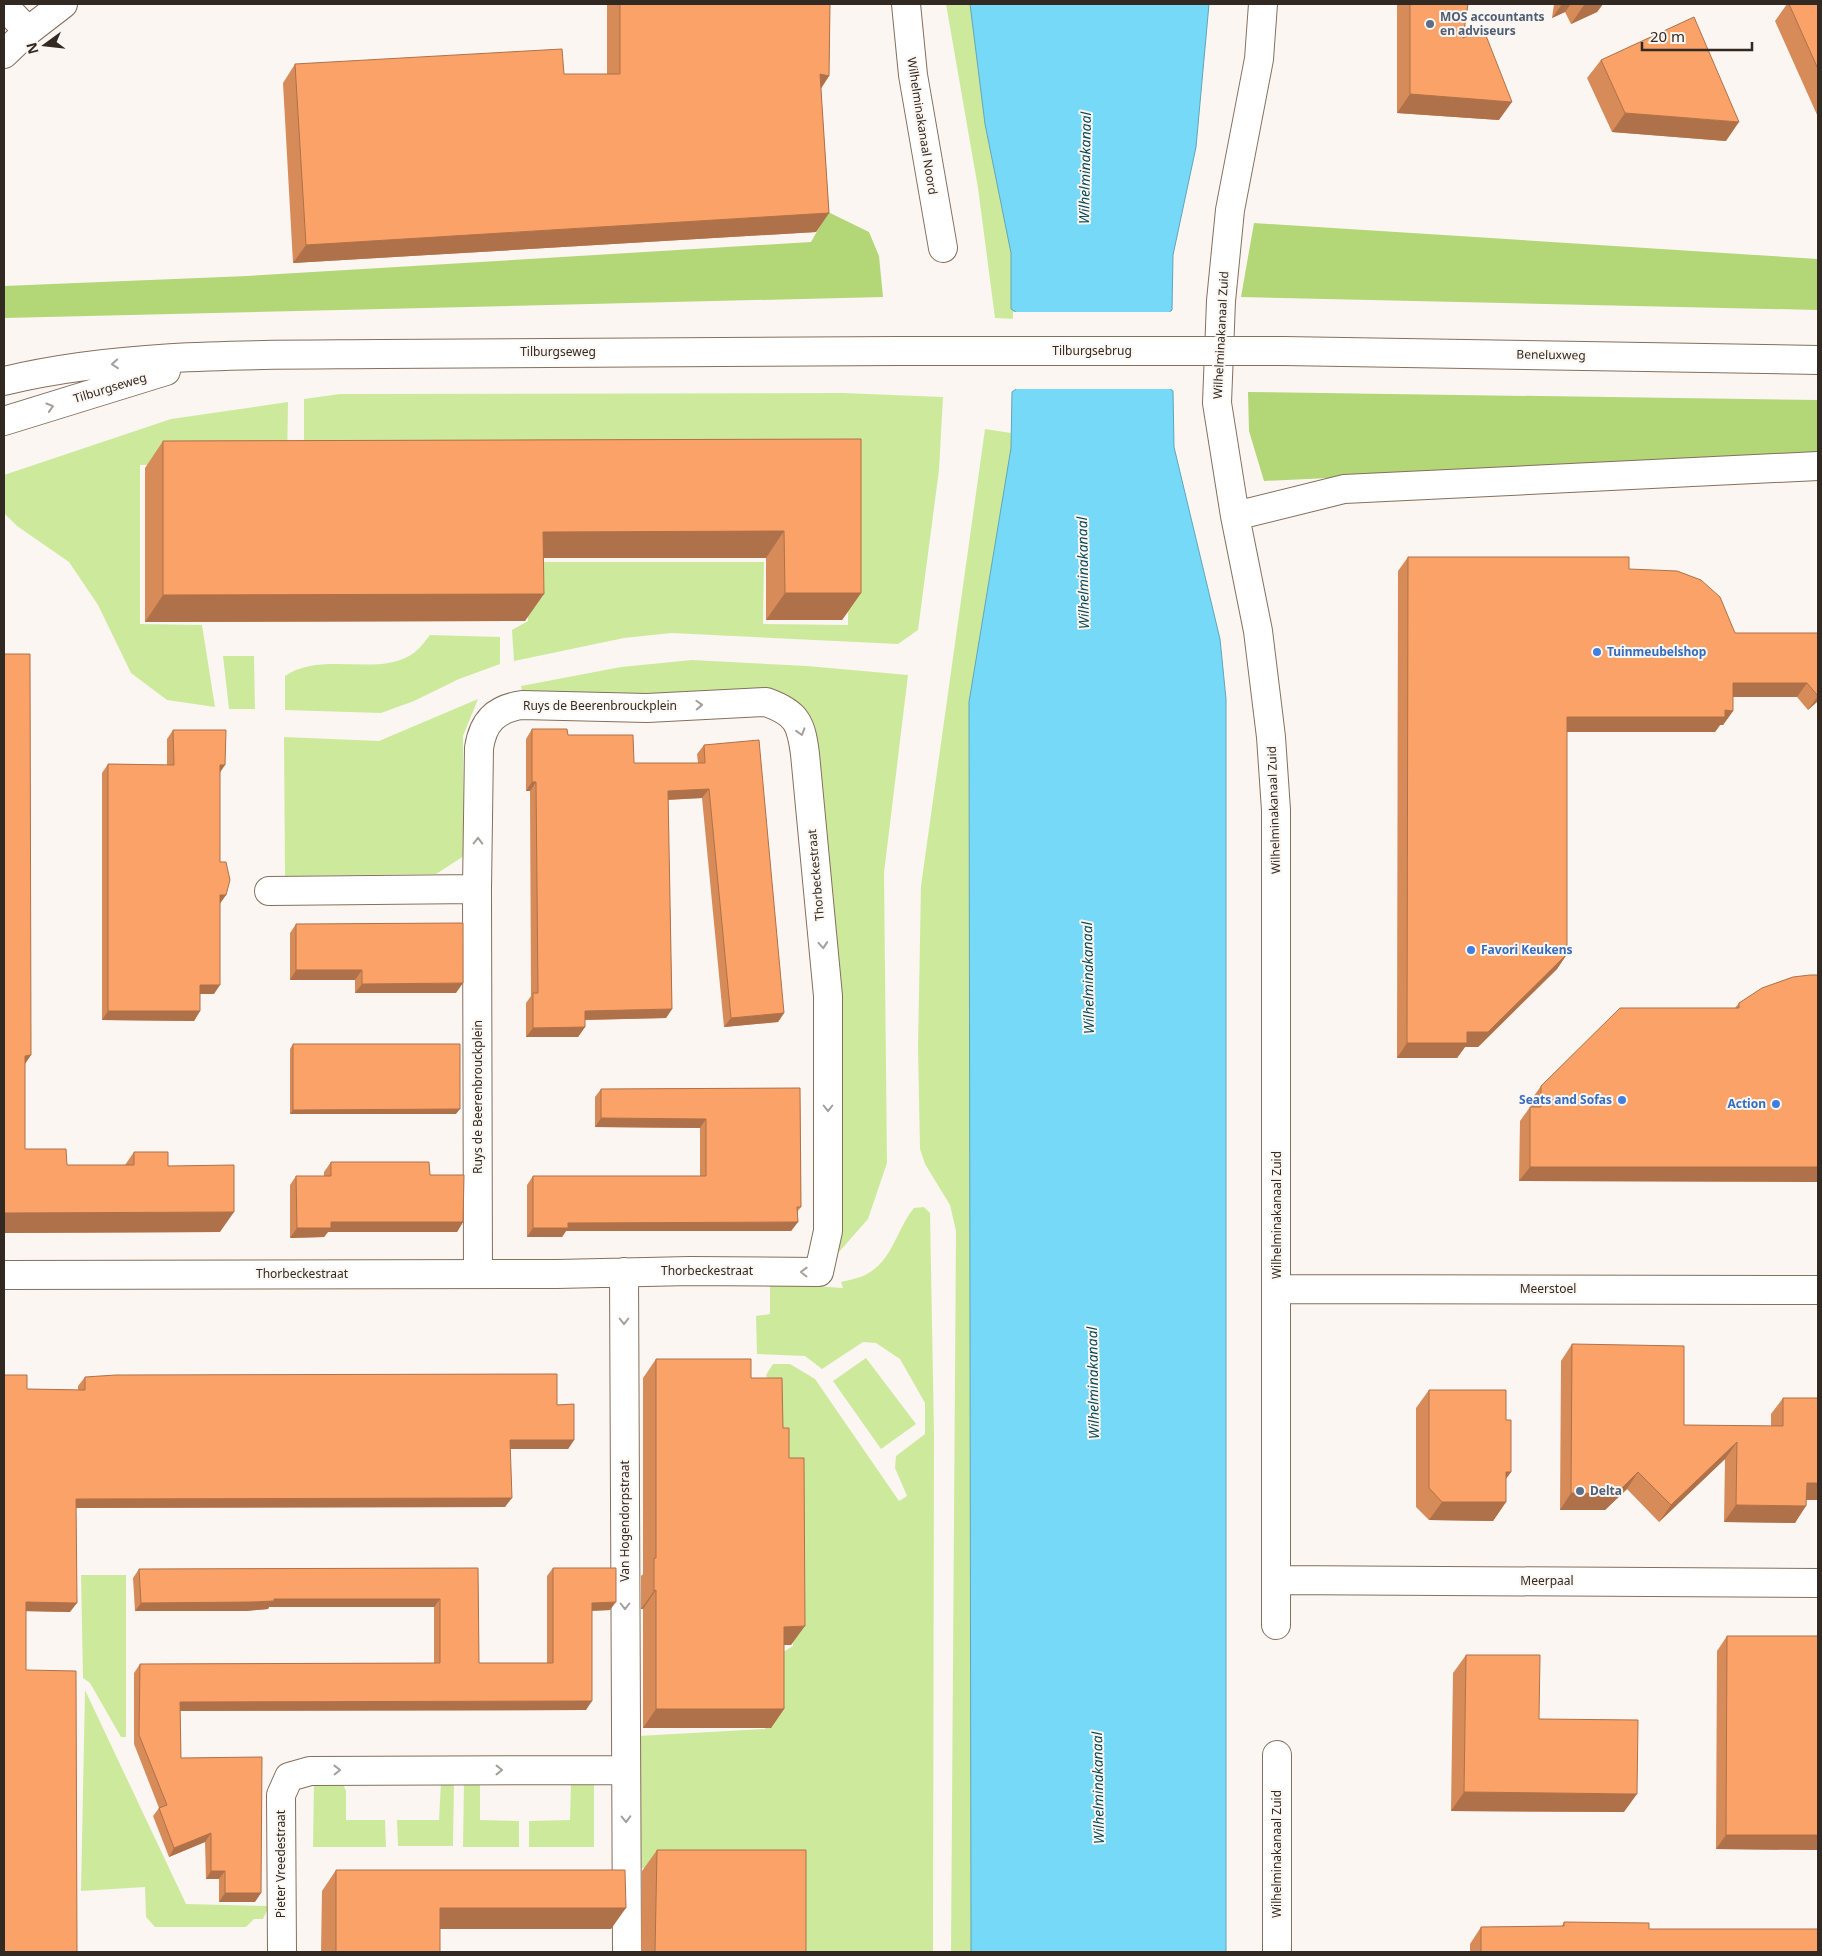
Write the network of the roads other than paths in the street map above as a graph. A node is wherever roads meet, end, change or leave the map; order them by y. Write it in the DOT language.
graph roads {
  1 [pos="63,4"];
  2 [pos="906,4"];
  3 [pos="1264,4"];
  4 [pos="4,6"];
  5 [pos="28,31"];
  6 [pos="4,54"];
  7 [pos="943,248"];
  8 [pos="901,351"];
  9 [pos="1283,351"];
  10 [pos="216,356"];
  11 [pos="1818,360"];
  12 [pos="4,381"];
  13 [pos="4,421"];
  14 [pos="1818,466"];
  15 [pos="1235,516"];
  16 [pos="766,702"];
  17 [pos="477,889"];
  18 [pos="269,891"];
  19 [pos="624,1272"];
  20 [pos="478,1274"];
  21 [pos="4,1275"];
  22 [pos="1278,1289"];
  23 [pos="1818,1290"];
  24 [pos="1276,1580"];
  25 [pos="1818,1583"];
  26 [pos="1276,1625"];
  27 [pos="1276,1756"];
  28 [pos="626,1770"];
  29 [pos="282,1952"];
  30 [pos="627,1952"];
  31 [pos="1277,1952"];
  1 -- 5 [label="street"];
  2 -- 7 [label="street, Wilhelminakanaal Noord"];
  3 -- 15 [label="street, Wilhelminakanaal Zuid"];
  4 -- 5 [label="street"];
  5 -- 6 [label="street"];
  8 -- 9 [label="street, Tilburgsebrug, bridge"];
  8 -- 10 [label="street, Tilburgseweg"];
  9 -- 11 [label="street, Beneluxweg"];
  10 -- 12 [label="street, Tilburgseweg, one-way"];
  13 -- 10 [label="street, Tilburgseweg, one-way"];
  14 -- 15 [label="street"];
  15 -- 22 [label="street, Wilhelminakanaal Zuid"];
  17 -- 16 [label="street, Ruys de Beerenbrouckplein, one-way"];
  16 -- 19 [label="street, Thorbeckestraat, one-way"];
  17 -- 18 [label="street"];
  17 -- 20 [label="street, Ruys de Beerenbrouckplein"];
  19 -- 20 [label="street, Thorbeckestraat"];
  19 -- 28 [label="street, Van Hogendorpstraat, one-way"];
  20 -- 21 [label="street, Thorbeckestraat"];
  22 -- 23 [label="street, Meerstoel"];
  22 -- 24 [label="street, Wilhelminakanaal Zuid"];
  24 -- 25 [label="street, Meerpaal"];
  24 -- 26 [label="street, Wilhelminakanaal Zuid"];
  27 -- 31 [label="street, Wilhelminakanaal Zuid"];
  29 -- 28 [label="street, Pieter Vreedestraat, one-way"];
  28 -- 30 [label="street, Van Hogendorpstraat, one-way"];
}
